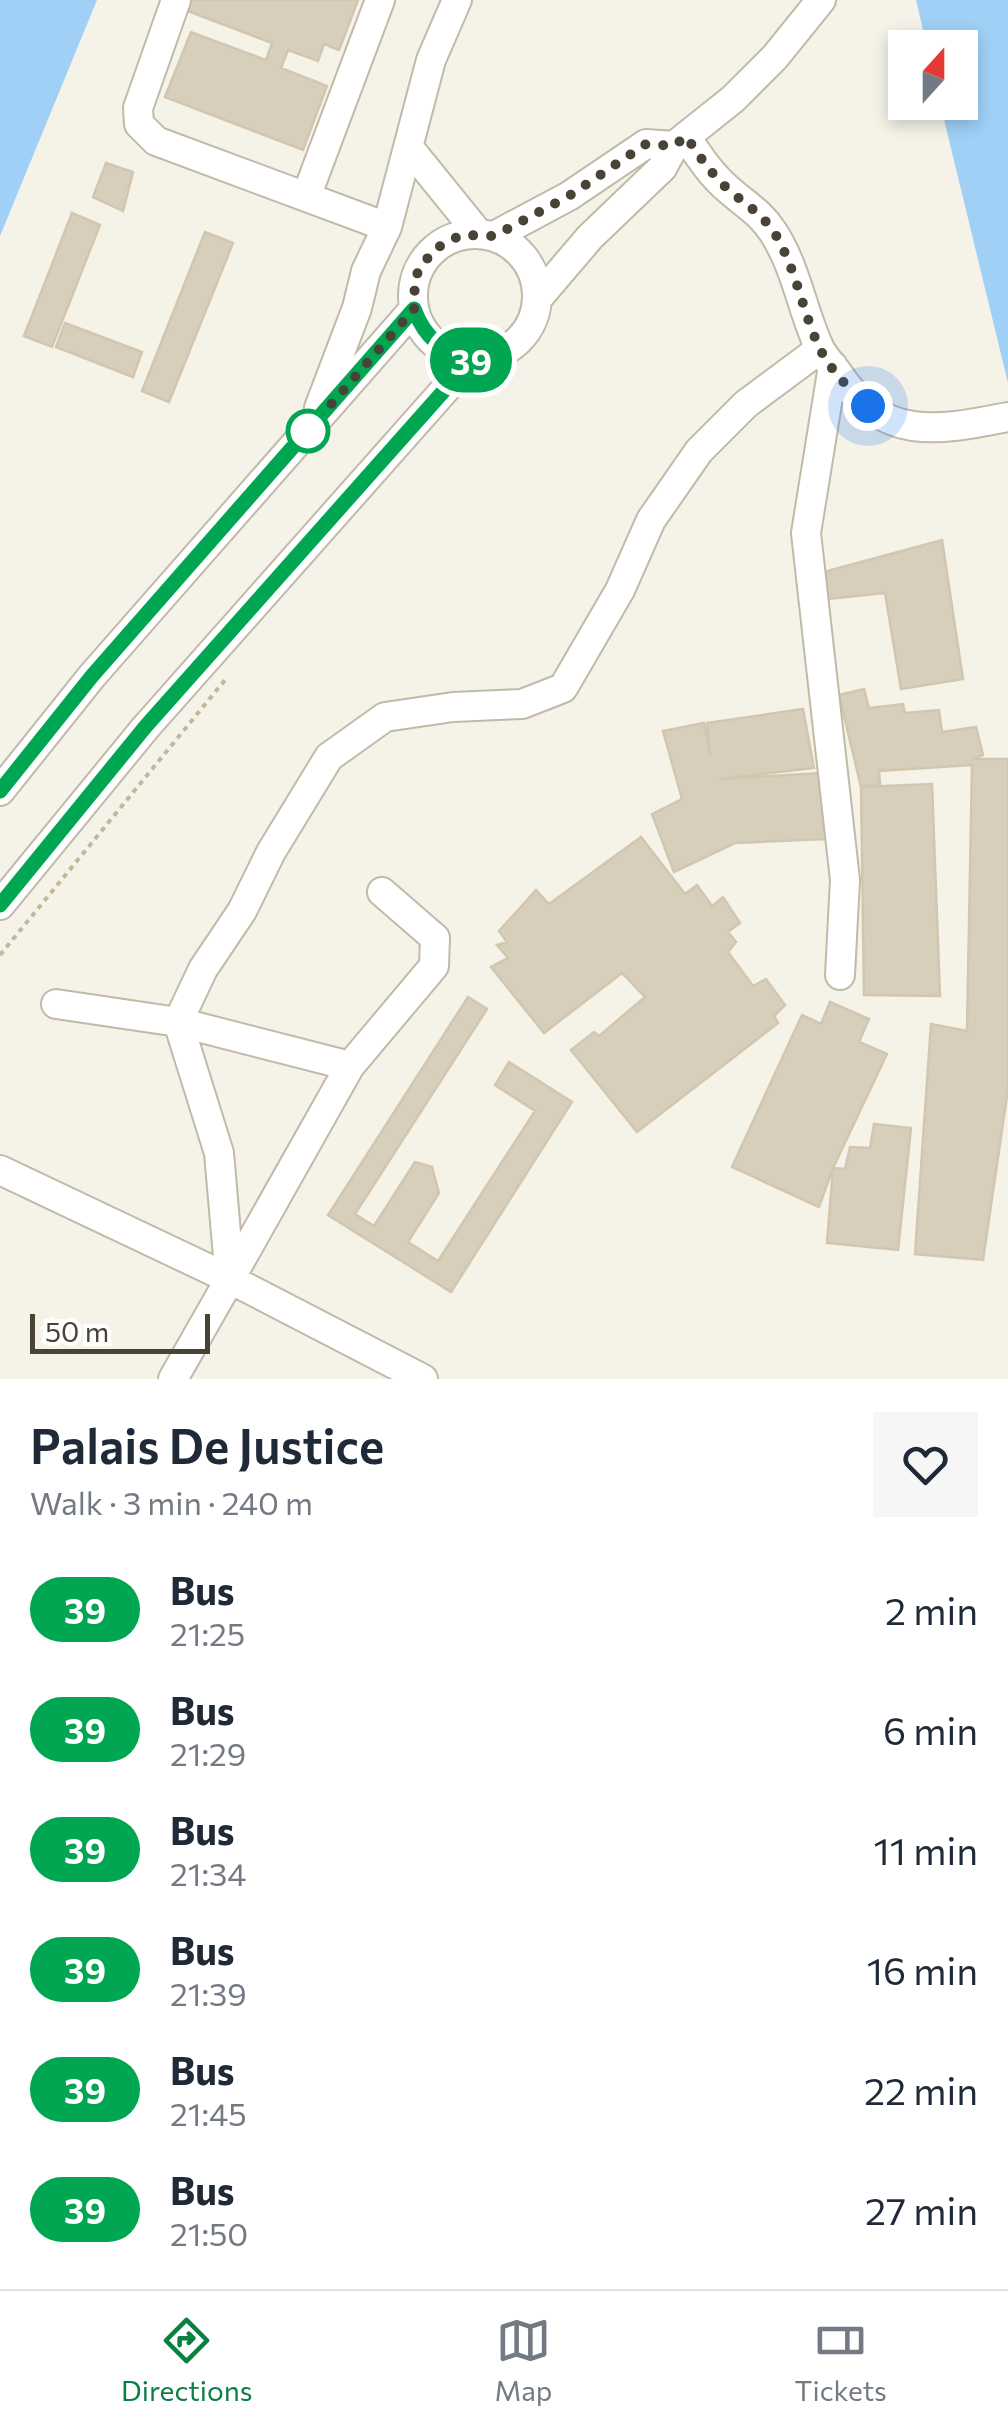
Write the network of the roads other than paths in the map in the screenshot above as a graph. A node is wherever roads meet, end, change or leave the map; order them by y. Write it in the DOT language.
graph roads {
  1 [pos="176,0"];
  2 [pos="380,0"];
  3 [pos="456,0"];
  4 [pos="821,0"];
  5 [pos="680,141"];
  6 [pos="410,149"];
  7 [pos="306,197"];
  8 [pos="387,228"];
  9 [pos="486,235"];
  10 [pos="538,298"];
  11 [pos="414,309"];
  12 [pos="826,357"];
  13 [pos="473,358"];
  14 [pos="1006,418"];
  15 [pos="311,428"];
  16 [pos="0,791"];
  17 [pos="382,892"];
  18 [pos="0,905"];
  19 [pos="840,975"];
  20 [pos="56,1004"];
  21 [pos="178,1022"];
  22 [pos="350,1066"];
  23 [pos="0,1170"];
  24 [pos="230,1279"];
  25 [pos="172,1379"];
  26 [pos="423,1379"];
  1 -- 7 [label="street"];
  2 -- 7 [label="street"];
  3 -- 6 [label="street"];
  4 -- 5 [label="street"];
  5 -- 9 [label="street"];
  5 -- 10 [label="street"];
  5 -- 12 [label="street"];
  6 -- 8 [label="street"];
  6 -- 9 [label="street"];
  7 -- 8 [label="street"];
  8 -- 15 [label="street"];
  9 -- 10 [label="street"];
  9 -- 11 [label="street"];
  10 -- 13 [label="street"];
  11 -- 13 [label="street"];
  11 -- 15 [label="street"];
  12 -- 14 [label="street"];
  12 -- 19 [label="street"];
  12 -- 21 [label="street"];
  13 -- 18 [label="street"];
  15 -- 16 [label="street"];
  17 -- 22 [label="street"];
  20 -- 21 [label="street"];
  21 -- 22 [label="street"];
  21 -- 24 [label="street"];
  22 -- 24 [label="street"];
  23 -- 24 [label="street"];
  24 -- 25 [label="street"];
  24 -- 26 [label="street"];
}
